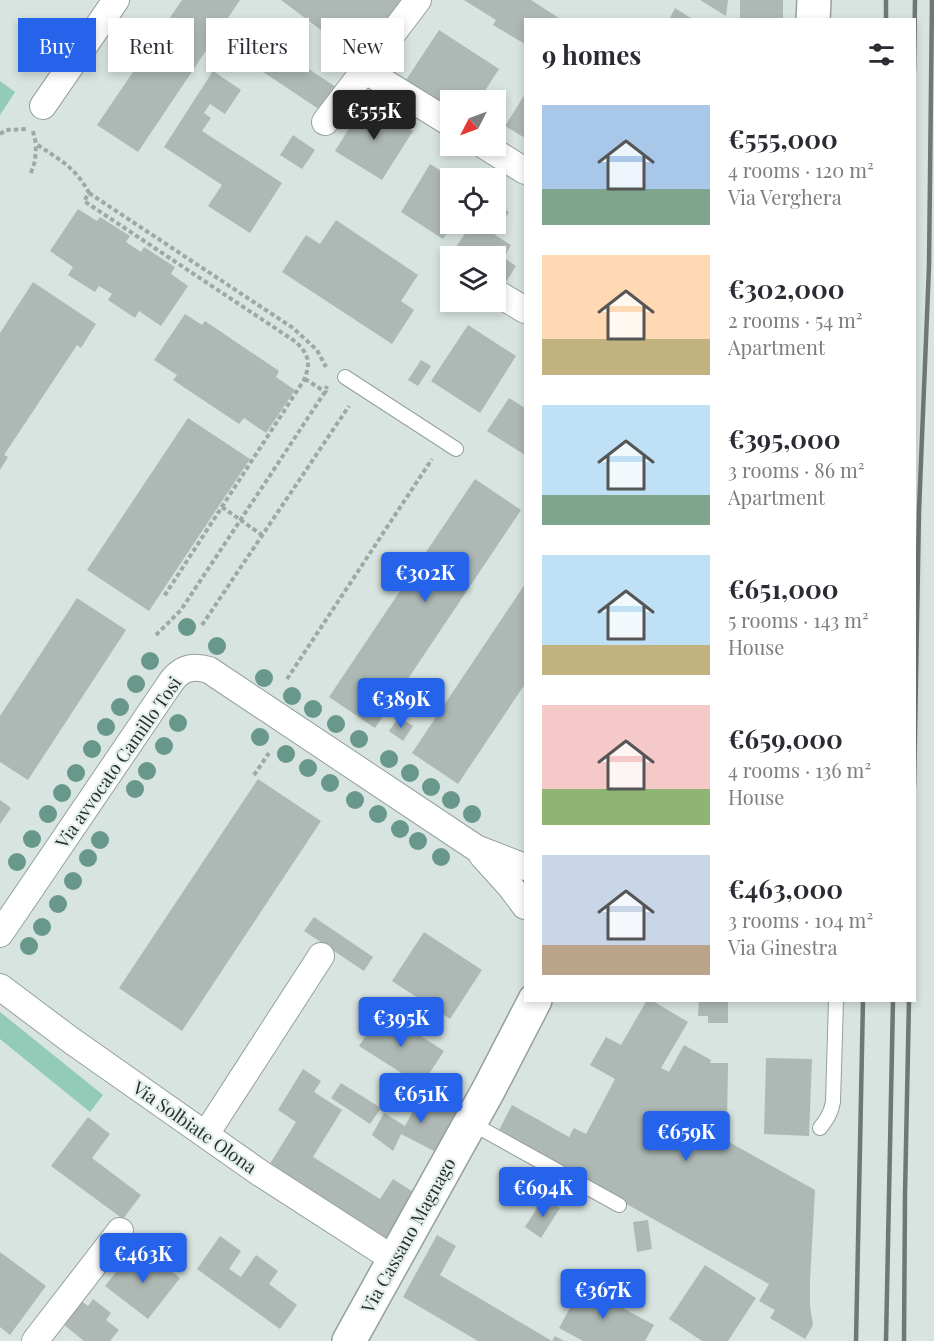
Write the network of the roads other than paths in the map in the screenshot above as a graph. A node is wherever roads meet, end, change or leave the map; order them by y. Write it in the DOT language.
graph roads {
  1 [pos="116,0"];
  2 [pos="417,0"];
  3 [pos="814,0"];
  4 [pos="403,18"];
  5 [pos="813,18"];
  6 [pos="361,72"];
  7 [pos="368,72"];
  8 [pos="43,106"];
  9 [pos="440,117"];
  10 [pos="325,122"];
  11 [pos="501,156"];
  12 [pos="524,170"];
  13 [pos="506,299"];
  14 [pos="524,309"];
  15 [pos="345,377"];
  16 [pos="456,449"];
  17 [pos="476,848"];
  18 [pos="524,867"];
  19 [pos="524,905"];
  20 [pos="0,934"];
  21 [pos="321,956"];
  22 [pos="0,987"];
  23 [pos="534,1002"];
  24 [pos="836,1002"];
  25 [pos="471,1123"];
  26 [pos="820,1128"];
  27 [pos="206,1134"];
  28 [pos="619,1205"];
  29 [pos="120,1231"];
  30 [pos="395,1260"];
  31 [pos="35,1341"];
  32 [pos="349,1341"];
  1 -- 8 [label="street"];
  2 -- 4 [label="street"];
  3 -- 5 [label="street"];
  6 -- 10 [label="street"];
  7 -- 9 [label="street"];
  11 -- 12 [label="street"];
  13 -- 14 [label="street"];
  15 -- 16 [label="lane"];
  17 -- 18 [label="street, Via avvocato Camillo Tosi"];
  17 -- 19 [label="street, Via avvocato Camillo Tosi"];
  17 -- 20 [label="street, Via avvocato Camillo Tosi"];
  21 -- 27 [label="street"];
  22 -- 27 [label="street, Via Solbiate Olona"];
  23 -- 25 [label="street, Via Cassano Magnago"];
  24 -- 26 [label="lane"];
  25 -- 28 [label="lane"];
  25 -- 30 [label="street, Via Cassano Magnago"];
  27 -- 30 [label="street, Via Solbiate Olona"];
  29 -- 31 [label="street"];
  30 -- 32 [label="street, Via Cassano Magnago"];
}
